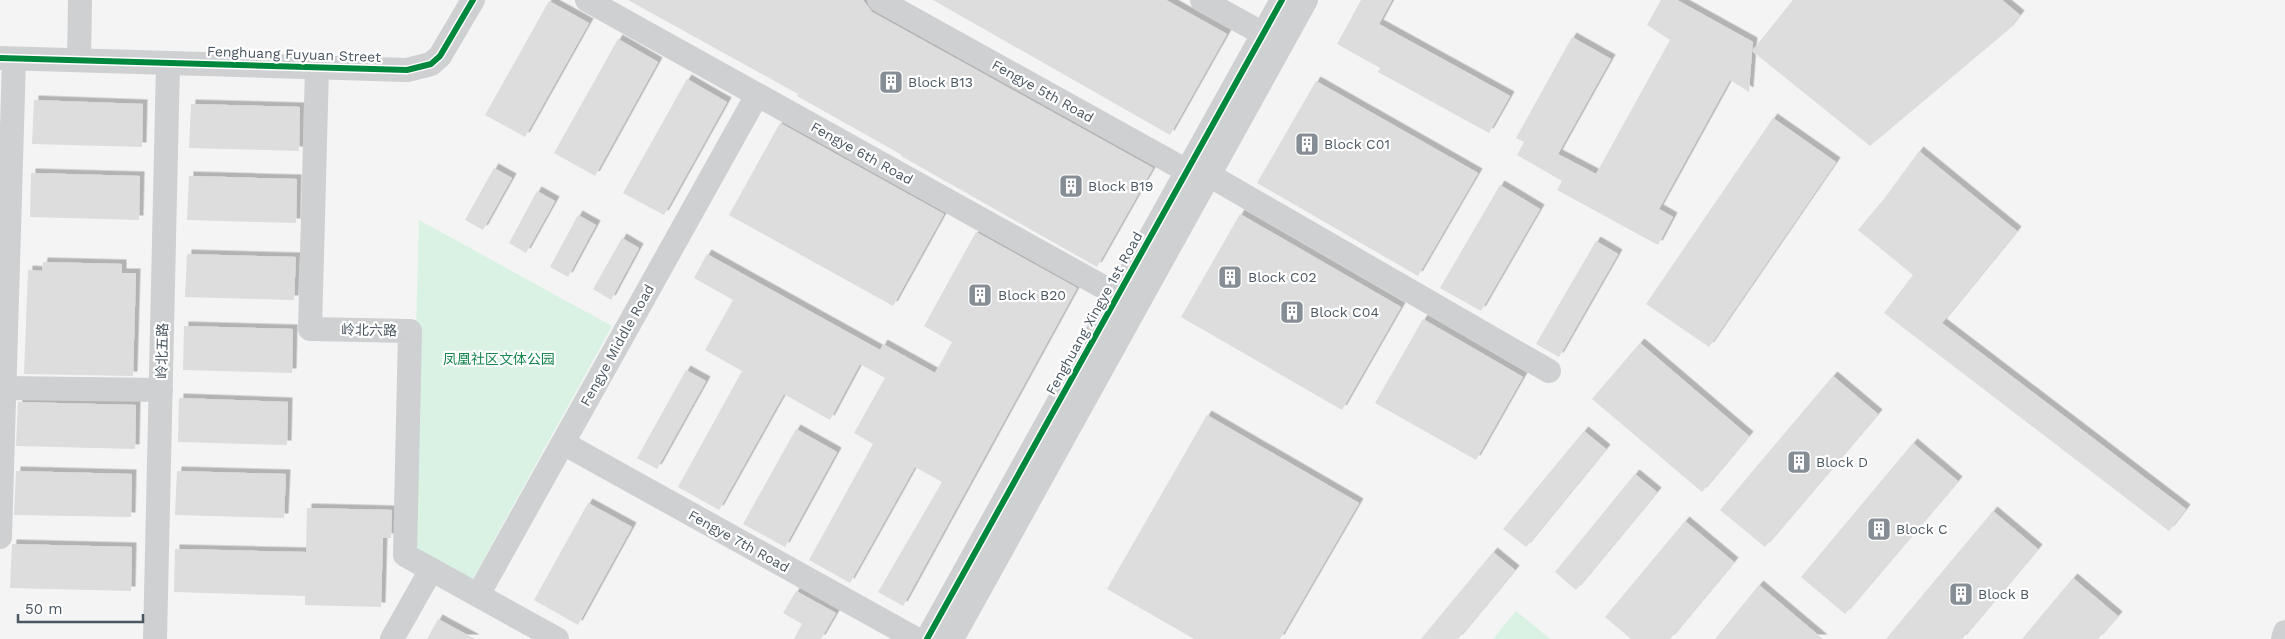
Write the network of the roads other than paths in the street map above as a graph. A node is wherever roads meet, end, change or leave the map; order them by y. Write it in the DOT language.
graph roads {
  1 [pos="80,0"];
  2 [pos="473,0"];
  3 [pos="587,0"];
  4 [pos="879,0"];
  5 [pos="1202,0"];
  6 [pos="1282,0"];
  7 [pos="1306,0"];
  8 [pos="1272,39"];
  9 [pos="7,58"];
  10 [pos="79,60"];
  11 [pos="168,63"];
  12 [pos="317,68"];
  13 [pos="757,95"];
  14 [pos="1198,173"];
  15 [pos="1127,301"];
  16 [pos="3,331"];
  17 [pos="1549,371"];
  18 [pos="4,388"];
  19 [pos="161,390"];
  20 [pos="563,443"];
  21 [pos="0,537"];
  22 [pos="431,570"];
  23 [pos="478,595"];
  24 [pos="2285,632"];
  25 [pos="156,639"];
  26 [pos="392,639"];
  27 [pos="558,639"];
  28 [pos="916,639"];
  29 [pos="927,639"];
  30 [pos="952,639"];
  31 [pos="2283,639"];
  1 -- 10 [label="street"];
  2 -- 12 [label="street, Fenghuang Fuyuan Street"];
  3 -- 13 [label="street, Fengye 6th Road"];
  4 -- 14 [label="street, Fengye 5th Road"];
  5 -- 8 [label="street"];
  6 -- 8 [label="street, Fenghuang Xingye 1st Road"];
  7 -- 8 [label="street, Fenghuang Xingye 1st Road"];
  8 -- 14 [label="street, Fenghuang Xingye 1st Road"];
  9 -- 10 [label="street, Fenghuang Fuyuan Street"];
  9 -- 16 [label="street"];
  10 -- 11 [label="street, Fenghuang Fuyuan Street"];
  11 -- 12 [label="street, Fenghuang Fuyuan Street"];
  11 -- 19 [label="street, 岭北五路"];
  12 -- 22 [label="street, 岭北六路"];
  13 -- 15 [label="street, Fengye 6th Road"];
  13 -- 20 [label="street, Fengye Middle Road"];
  14 -- 15 [label="street, Fenghuang Xingye 1st Road"];
  14 -- 17 [label="street, Fengye 5th Road"];
  15 -- 29 [label="street, Fenghuang Xingye 1st Road"];
  15 -- 30 [label="street, Fenghuang Xingye 1st Road"];
  16 -- 18 [label="street"];
  18 -- 19 [label="street"];
  18 -- 21 [label="street"];
  19 -- 25 [label="street, 岭北五路"];
  20 -- 23 [label="street, Fengye Middle Road"];
  20 -- 28 [label="street, Fengye 7th Road"];
  22 -- 23 [label="street, 岭北六路"];
  22 -- 26 [label="street"];
  23 -- 27 [label="street, 岭北六路"];
  24 -- 31 [label="street"];
}
